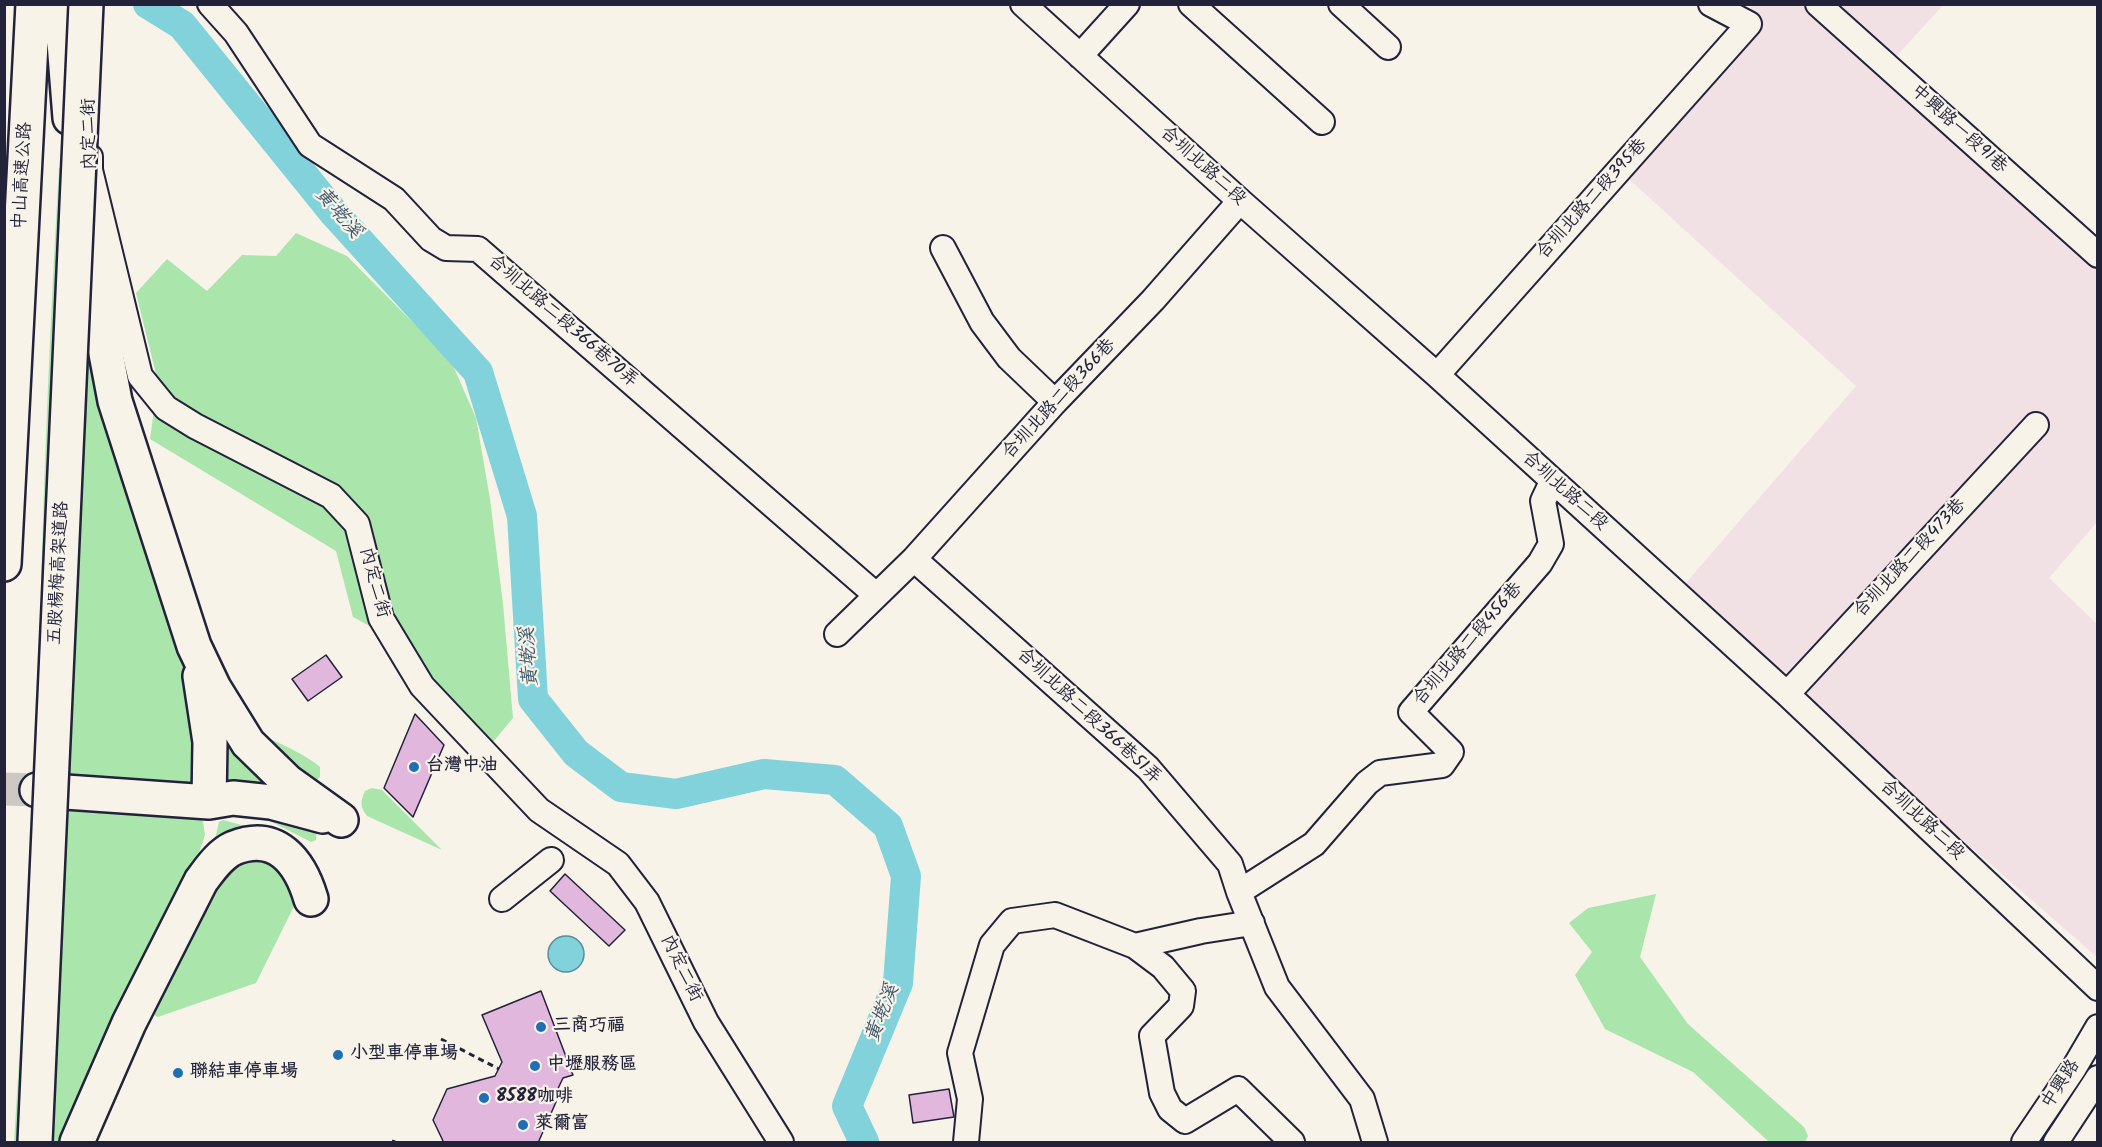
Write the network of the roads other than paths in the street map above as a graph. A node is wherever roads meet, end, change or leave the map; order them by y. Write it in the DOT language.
graph roads {
  1 [pos="33,4"];
  2 [pos="62,4"];
  3 [pos="86,4"];
  4 [pos="91,4"];
  5 [pos="210,4"];
  6 [pos="1023,4"];
  7 [pos="1126,4"];
  8 [pos="1191,4"];
  9 [pos="1341,4"];
  10 [pos="1711,4"];
  11 [pos="1818,4"];
  12 [pos="1746,14"];
  13 [pos="1388,47"];
  14 [pos="1080,56"];
  15 [pos="1322,123"];
  16 [pos="1240,201"];
  17 [pos="943,248"];
  18 [pos="2097,255"];
  19 [pos="1437,375"];
  20 [pos="1055,402"];
  21 [pos="2036,425"];
  22 [pos="1552,482"];
  23 [pos="914,559"];
  24 [pos="4,564"];
  25 [pos="876,595"];
  26 [pos="837,634"];
  27 [pos="194,646"];
  28 [pos="1787,694"];
  29 [pos="37,790"];
  30 [pos="209,802"];
  31 [pos="551,860"];
  32 [pos="1239,892"];
  33 [pos="502,899"];
  34 [pos="1252,923"];
  35 [pos="1135,946"];
  36 [pos="2097,988"];
  37 [pos="2097,1027"];
  38 [pos="2097,1078"];
  39 [pos="35,1143"];
  40 [pos="77,1143"];
  41 [pos="781,1143"];
  42 [pos="966,1143"];
  43 [pos="1292,1143"];
  44 [pos="1375,1143"];
  45 [pos="2024,1143"];
  46 [pos="2056,1143"];
  1 -- 24 [label="highway, 中山高速公路"];
  2 -- 27 [label="highway"];
  3 -- 39 [label="highway, 五股楊梅高架道路, bridge"];
  4 -- 41 [label="street, 內定二街"];
  5 -- 25 [label="street, 合圳北路二段366巷70弄"];
  6 -- 14 [label="street, 合圳北路二段"];
  7 -- 14 [label="street"];
  8 -- 15 [label="street"];
  9 -- 13 [label="street"];
  10 -- 12 [label="street"];
  11 -- 18 [label="street, 中興路一段91巷"];
  12 -- 19 [label="street, 合圳北路二段395巷"];
  14 -- 16 [label="street, 合圳北路二段"];
  16 -- 19 [label="street, 合圳北路二段"];
  16 -- 20 [label="street, 合圳北路二段366巷"];
  17 -- 20 [label="street"];
  19 -- 22 [label="street, 合圳北路二段"];
  20 -- 23 [label="street, 合圳北路二段366巷"];
  21 -- 28 [label="street, 合圳北路二段473巷"];
  22 -- 28 [label="street, 合圳北路二段"];
  22 -- 32 [label="street, 合圳北路二段456巷"];
  23 -- 25 [label="street, 合圳北路二段366巷"];
  23 -- 32 [label="street, 合圳北路二段366巷51弄"];
  25 -- 26 [label="street, 合圳北路二段366巷"];
  27 -- 30 [label="highway"];
  27 -- 30 [label="highway"];
  28 -- 36 [label="street, 合圳北路二段"];
  29 -- 30 [label="highway"];
  30 -- 40 [label="highway"];
  31 -- 33 [label="street"];
  32 -- 34 [label="street, 合圳北路二段366巷51弄"];
  34 -- 35 [label="street"];
  34 -- 44 [label="street, 合圳北路二段366巷51弄"];
  35 -- 42 [label="street"];
  35 -- 43 [label="street"];
  37 -- 45 [label="street, 中興路"];
  38 -- 46 [label="street, 中興路"];
}
